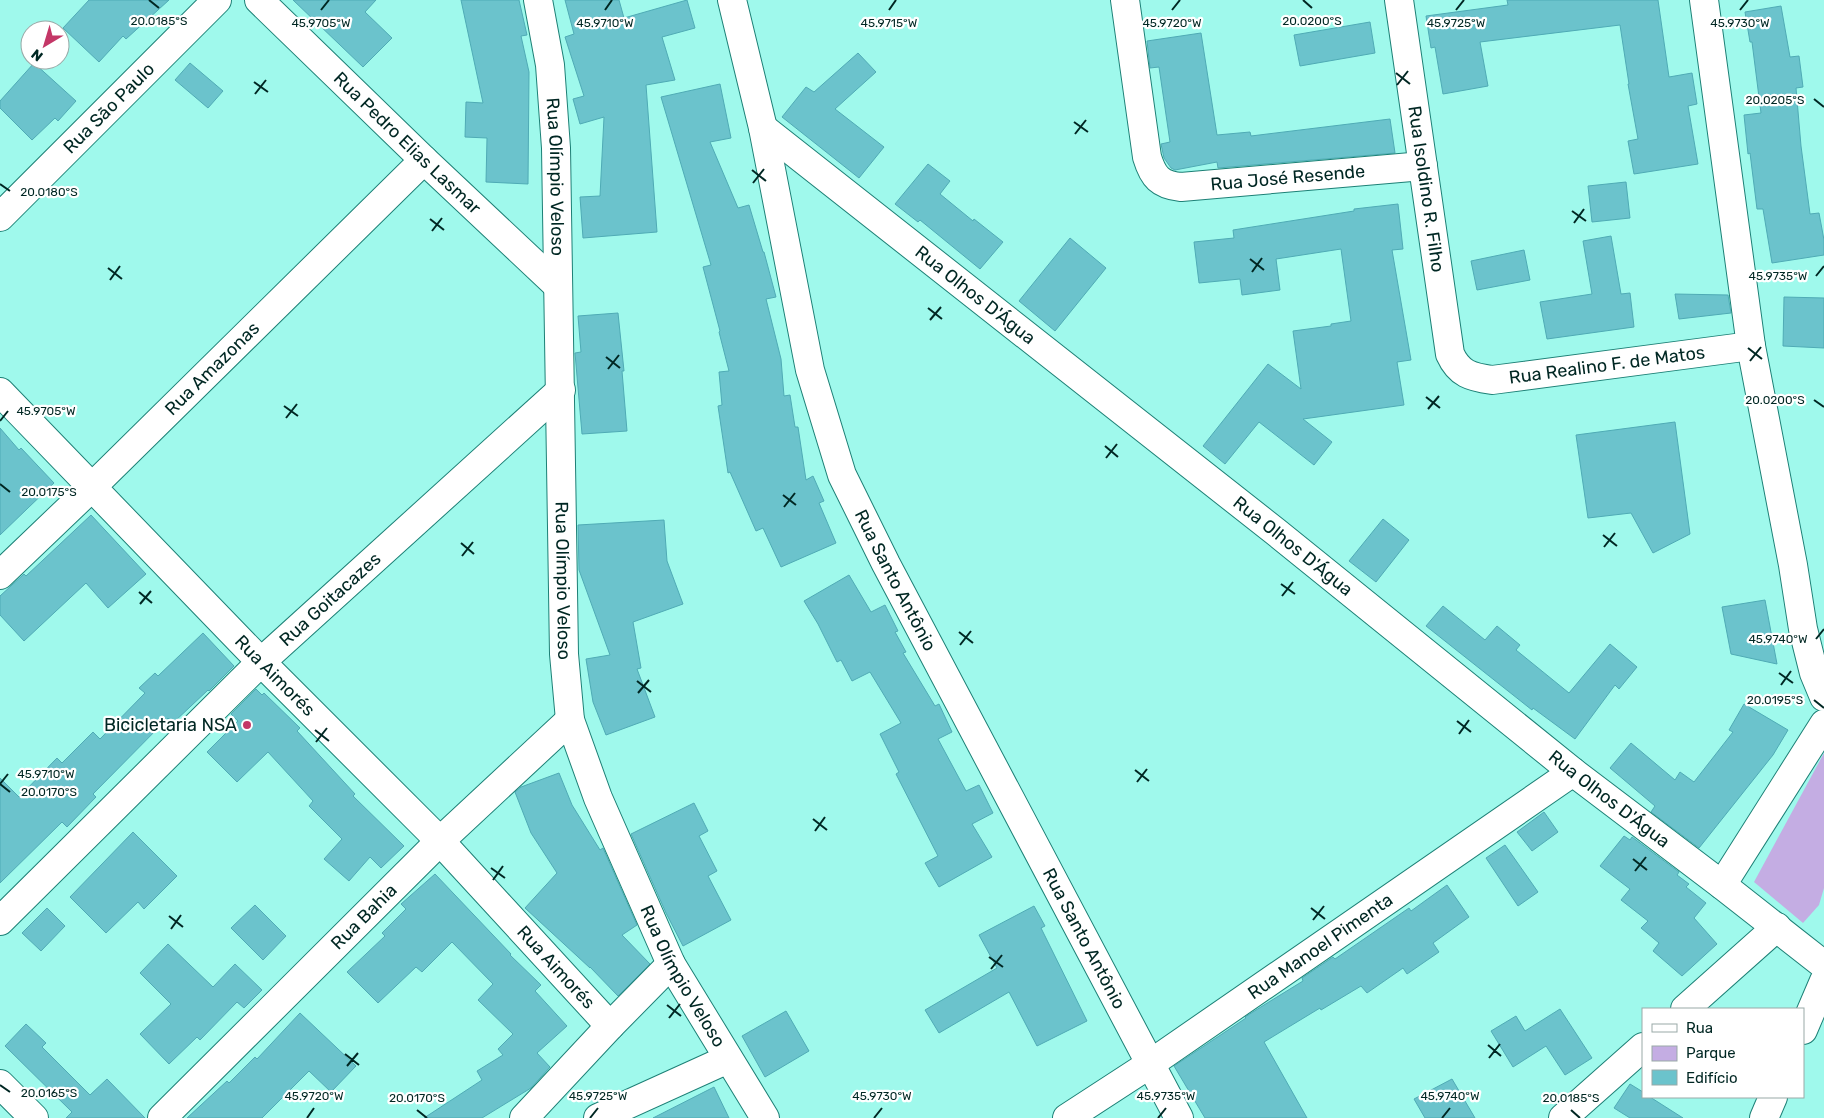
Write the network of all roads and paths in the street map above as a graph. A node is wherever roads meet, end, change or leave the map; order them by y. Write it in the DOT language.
graph roads {
  1 [pos="217,0"];
  2 [pos="259,0"];
  3 [pos="538,0"];
  4 [pos="732,0"];
  5 [pos="1125,0"];
  6 [pos="1399,0"];
  7 [pos="1704,0"];
  8 [pos="762,128"];
  9 [pos="424,160"];
  10 [pos="1422,166"];
  11 [pos="0,218"];
  12 [pos="558,286"];
  13 [pos="1751,346"];
  14 [pos="1464,373"];
  15 [pos="561,390"];
  16 [pos="0,392"];
  17 [pos="92,487"];
  18 [pos="0,575"];
  19 [pos="261,662"];
  20 [pos="1824,697"];
  21 [pos="570,720"];
  22 [pos="1824,724"];
  23 [pos="1573,772"];
  24 [pos="440,841"];
  25 [pos="1722,885"];
  26 [pos="0,921"];
  27 [pos="1777,927"];
  28 [pos="671,964"];
  29 [pos="1824,965"];
  30 [pos="1824,981"];
  31 [pos="1686,1008"];
  32 [pos="610,1026"];
  33 [pos="1804,1028"];
  34 [pos="1642,1048"];
  35 [pos="728,1059"];
  36 [pos="1150,1064"];
  37 [pos="0,1084"];
  38 [pos="1773,1098"];
  39 [pos="34,1118"];
  40 [pos="162,1118"];
  41 [pos="524,1118"];
  42 [pos="598,1118"];
  43 [pos="765,1118"];
  44 [pos="1066,1118"];
  45 [pos="1178,1118"];
  46 [pos="1563,1118"];
  47 [pos="1764,1118"];
  1 -- 11 [label="street, Rua São Paulo"];
  2 -- 9 [label="street, Rua Pedro Elias Lasmar"];
  3 -- 12 [label="street, Rua Olímpio Veloso"];
  4 -- 8 [label="street, Rua Santo Antônio"];
  5 -- 10 [label="street, Rua José Resende"];
  6 -- 10 [label="street, Rua Isoldino R. Filho"];
  7 -- 13 [label="street"];
  8 -- 23 [label="street, Rua Olhos D'Água"];
  8 -- 36 [label="street, Rua Santo Antônio"];
  9 -- 12 [label="street, Rua Pedro Elias Lasmar"];
  9 -- 17 [label="street, Rua Amazonas"];
  10 -- 14 [label="street, Rua Isoldino R. Filho"];
  12 -- 15 [label="street, Rua Olímpio Veloso"];
  13 -- 14 [label="street, Rua Realino F. de Matos"];
  13 -- 20 [label="street"];
  15 -- 19 [label="street, Rua Goitacazes"];
  15 -- 21 [label="street, Rua Olímpio Veloso"];
  16 -- 17 [label="street, Rua Aimorés"];
  17 -- 18 [label="street, Rua Amazonas"];
  17 -- 19 [label="street, Rua Aimorés"];
  19 -- 24 [label="street, Rua Aimorés"];
  19 -- 26 [label="street, Rua Goitacazes"];
  21 -- 24 [label="street, Rua Bahia"];
  21 -- 28 [label="street, Rua Olímpio Veloso"];
  22 -- 25 [label="street"];
  23 -- 25 [label="street, Rua Olhos D'Água"];
  23 -- 36 [label="street, Rua Manoel Pimenta"];
  24 -- 32 [label="street, Rua Aimorés"];
  24 -- 40 [label="street, Rua Bahia"];
  25 -- 27 [label="street, Rua Olhos D'Água"];
  27 -- 29 [label="street, Rua Olhos D'Água"];
  27 -- 31 [label="street"];
  28 -- 32 [label="street"];
  28 -- 35 [label="street, Rua Olímpio Veloso"];
  30 -- 33 [label="street"];
  32 -- 41 [label="street"];
  34 -- 46 [label="street"];
  35 -- 42 [label="street"];
  35 -- 43 [label="street, Rua Olímpio Veloso"];
  36 -- 44 [label="street, Rua Manoel Pimenta"];
  36 -- 45 [label="street, Rua Santo Antônio"];
  37 -- 39 [label="street"];
  38 -- 47 [label="street"];
}
